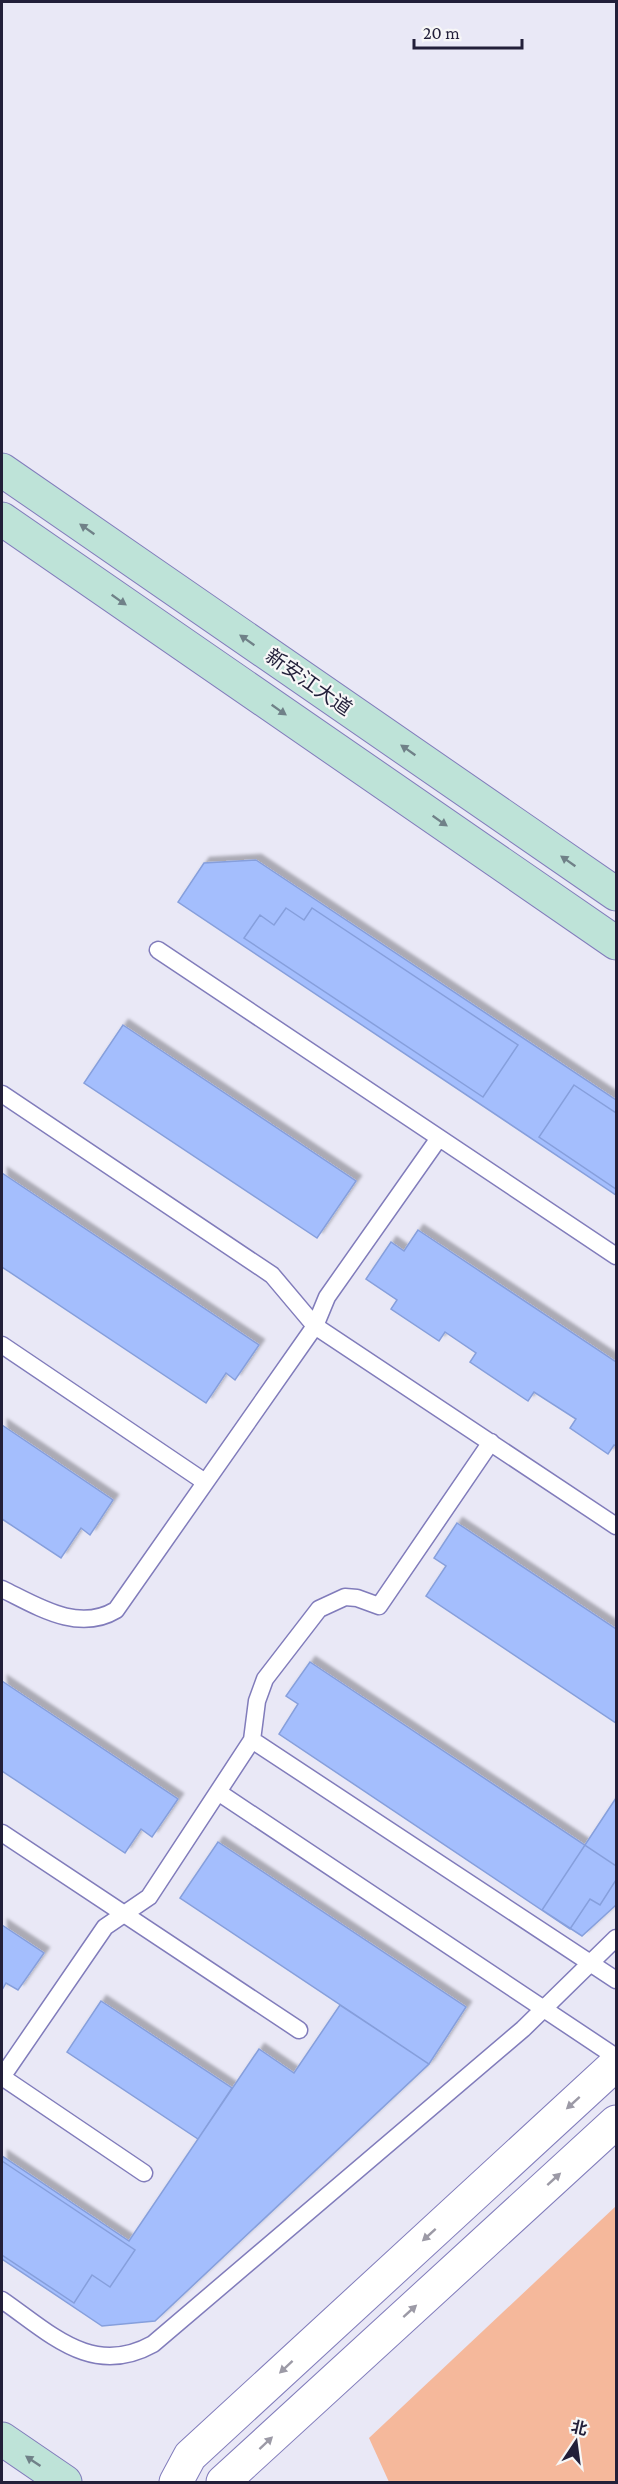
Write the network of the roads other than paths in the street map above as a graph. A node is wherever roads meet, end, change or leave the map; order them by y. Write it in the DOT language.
graph roads {
  1 [pos="2,470"];
  2 [pos="2,519"];
  3 [pos="616,894"];
  4 [pos="616,943"];
  5 [pos="158,950"];
  6 [pos="2,1094"];
  7 [pos="439,1138"];
  8 [pos="616,1256"];
  9 [pos="315,1326"];
  10 [pos="2,1345"];
  11 [pos="491,1442"];
  12 [pos="206,1482"];
  13 [pos="616,1526"];
  14 [pos="2,1589"];
  15 [pos="252,1740"];
  16 [pos="218,1792"];
  17 [pos="2,1833"];
  18 [pos="124,1914"];
  19 [pos="616,1938"];
  20 [pos="591,1963"];
  21 [pos="616,1980"];
  22 [pos="544,2009"];
  23 [pos="299,2030"];
  24 [pos="616,2057"];
  25 [pos="616,2064"];
  26 [pos="2,2077"];
  27 [pos="616,2122"];
  28 [pos="144,2174"];
  29 [pos="2,2300"];
  30 [pos="2,2439"];
  31 [pos="65,2482"];
  32 [pos="176,2482"];
  33 [pos="223,2482"];
  3 -- 1 [label="main road, 新安江大道, one-way"];
  2 -- 4 [label="main road, 新安江大道, one-way"];
  5 -- 7 [label="lane"];
  6 -- 9 [label="lane"];
  7 -- 8 [label="lane"];
  7 -- 9 [label="lane"];
  9 -- 11 [label="lane"];
  9 -- 12 [label="lane"];
  10 -- 12 [label="lane"];
  11 -- 13 [label="lane"];
  11 -- 15 [label="lane"];
  12 -- 14 [label="lane"];
  15 -- 16 [label="lane"];
  15 -- 20 [label="lane"];
  16 -- 18 [label="lane"];
  16 -- 22 [label="lane"];
  17 -- 18 [label="lane"];
  18 -- 23 [label="lane"];
  18 -- 26 [label="lane"];
  19 -- 20 [label="lane"];
  20 -- 21 [label="lane"];
  20 -- 22 [label="lane"];
  22 -- 24 [label="lane"];
  22 -- 29 [label="lane"];
  25 -- 32 [label="street, one-way"];
  26 -- 28 [label="lane"];
  33 -- 27 [label="street, one-way"];
  31 -- 30 [label="main road, one-way"];
}
